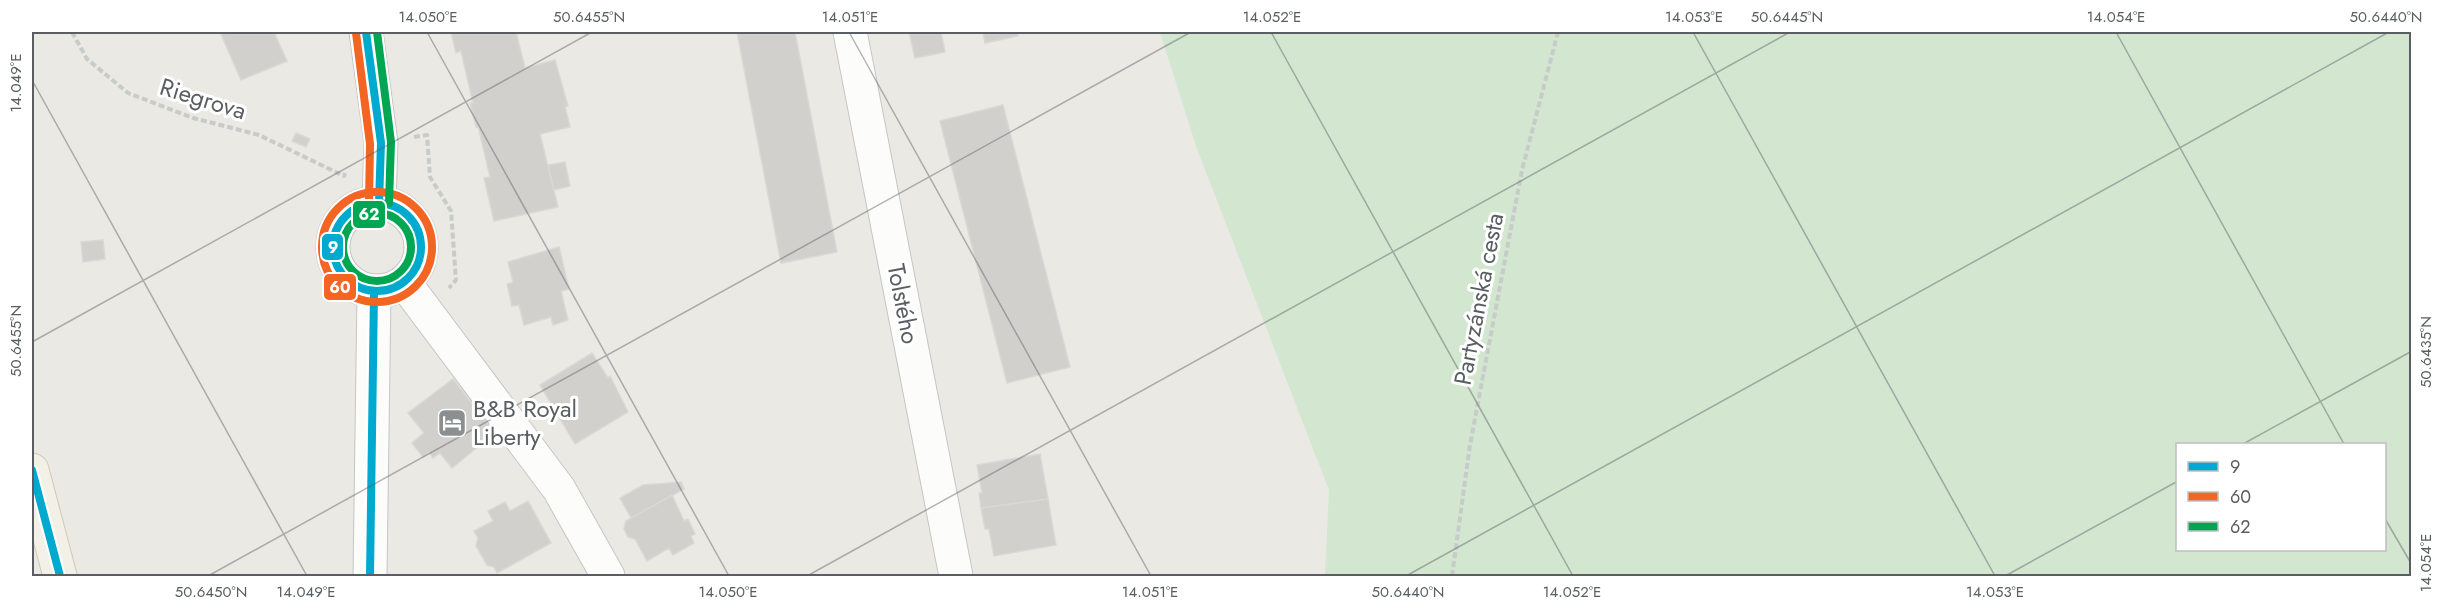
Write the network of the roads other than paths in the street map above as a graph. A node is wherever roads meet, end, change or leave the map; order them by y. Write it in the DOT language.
graph roads {
  1 [pos="366,32"];
  2 [pos="850,32"];
  3 [pos="379,203"];
  4 [pos="389,287"];
  5 [pos="32,470"];
  6 [pos="60,576"];
  7 [pos="370,576"];
  8 [pos="608,576"];
  9 [pos="956,576"];
  1 -- 3 [label="street"];
  2 -- 9 [label="street, Tolstého"];
  3 -- 4 [label="street"];
  3 -- 4 [label="street"];
  4 -- 7 [label="street"];
  4 -- 8 [label="street"];
  5 -- 6 [label="main road"];
}
